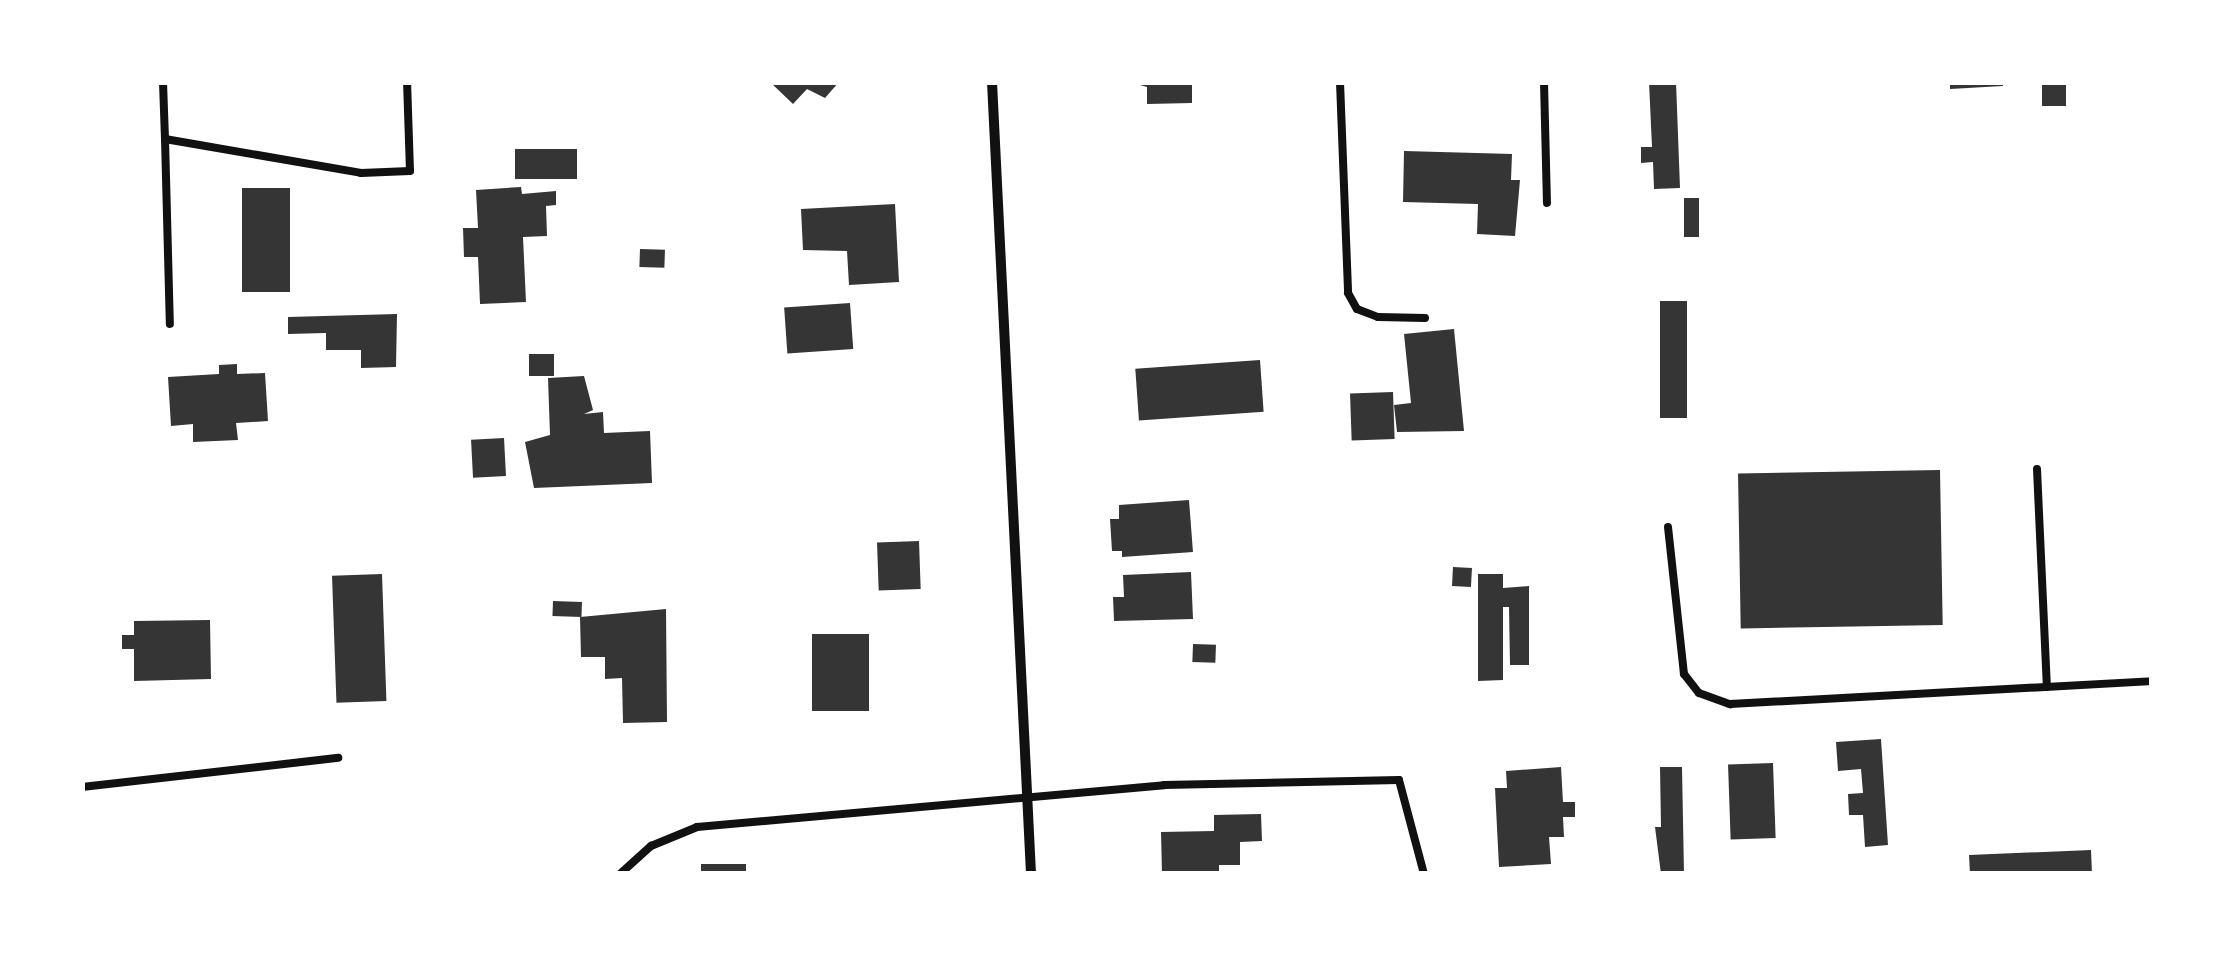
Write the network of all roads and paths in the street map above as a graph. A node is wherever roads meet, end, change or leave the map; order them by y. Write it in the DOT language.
graph roads {
  1 [pos="163,82"];
  2 [pos="407,82"];
  3 [pos="992,82"];
  4 [pos="1340,82"];
  5 [pos="1544,82"];
  6 [pos="166,139"];
  7 [pos="1547,203"];
  8 [pos="1425,318"];
  9 [pos="170,324"];
  10 [pos="2037,469"];
  11 [pos="1668,527"];
  12 [pos="2152,681"];
  13 [pos="2047,686"];
  14 [pos="338,758"];
  15 [pos="82,786"];
  16 [pos="1027,796"];
  17 [pos="620,874"];
  18 [pos="1030,874"];
  19 [pos="1424,874"];
  1 -- 6 [label="lane"];
  2 -- 6 [label="lane"];
  3 -- 16 [label="street"];
  4 -- 8 [label="lane"];
  5 -- 7 [label="lane"];
  6 -- 9 [label="lane"];
  10 -- 13 [label="lane"];
  11 -- 13 [label="lane"];
  12 -- 13 [label="lane"];
  14 -- 15 [label="lane"];
  16 -- 17 [label="lane"];
  16 -- 18 [label="street"];
  16 -- 19 [label="lane"];
}
